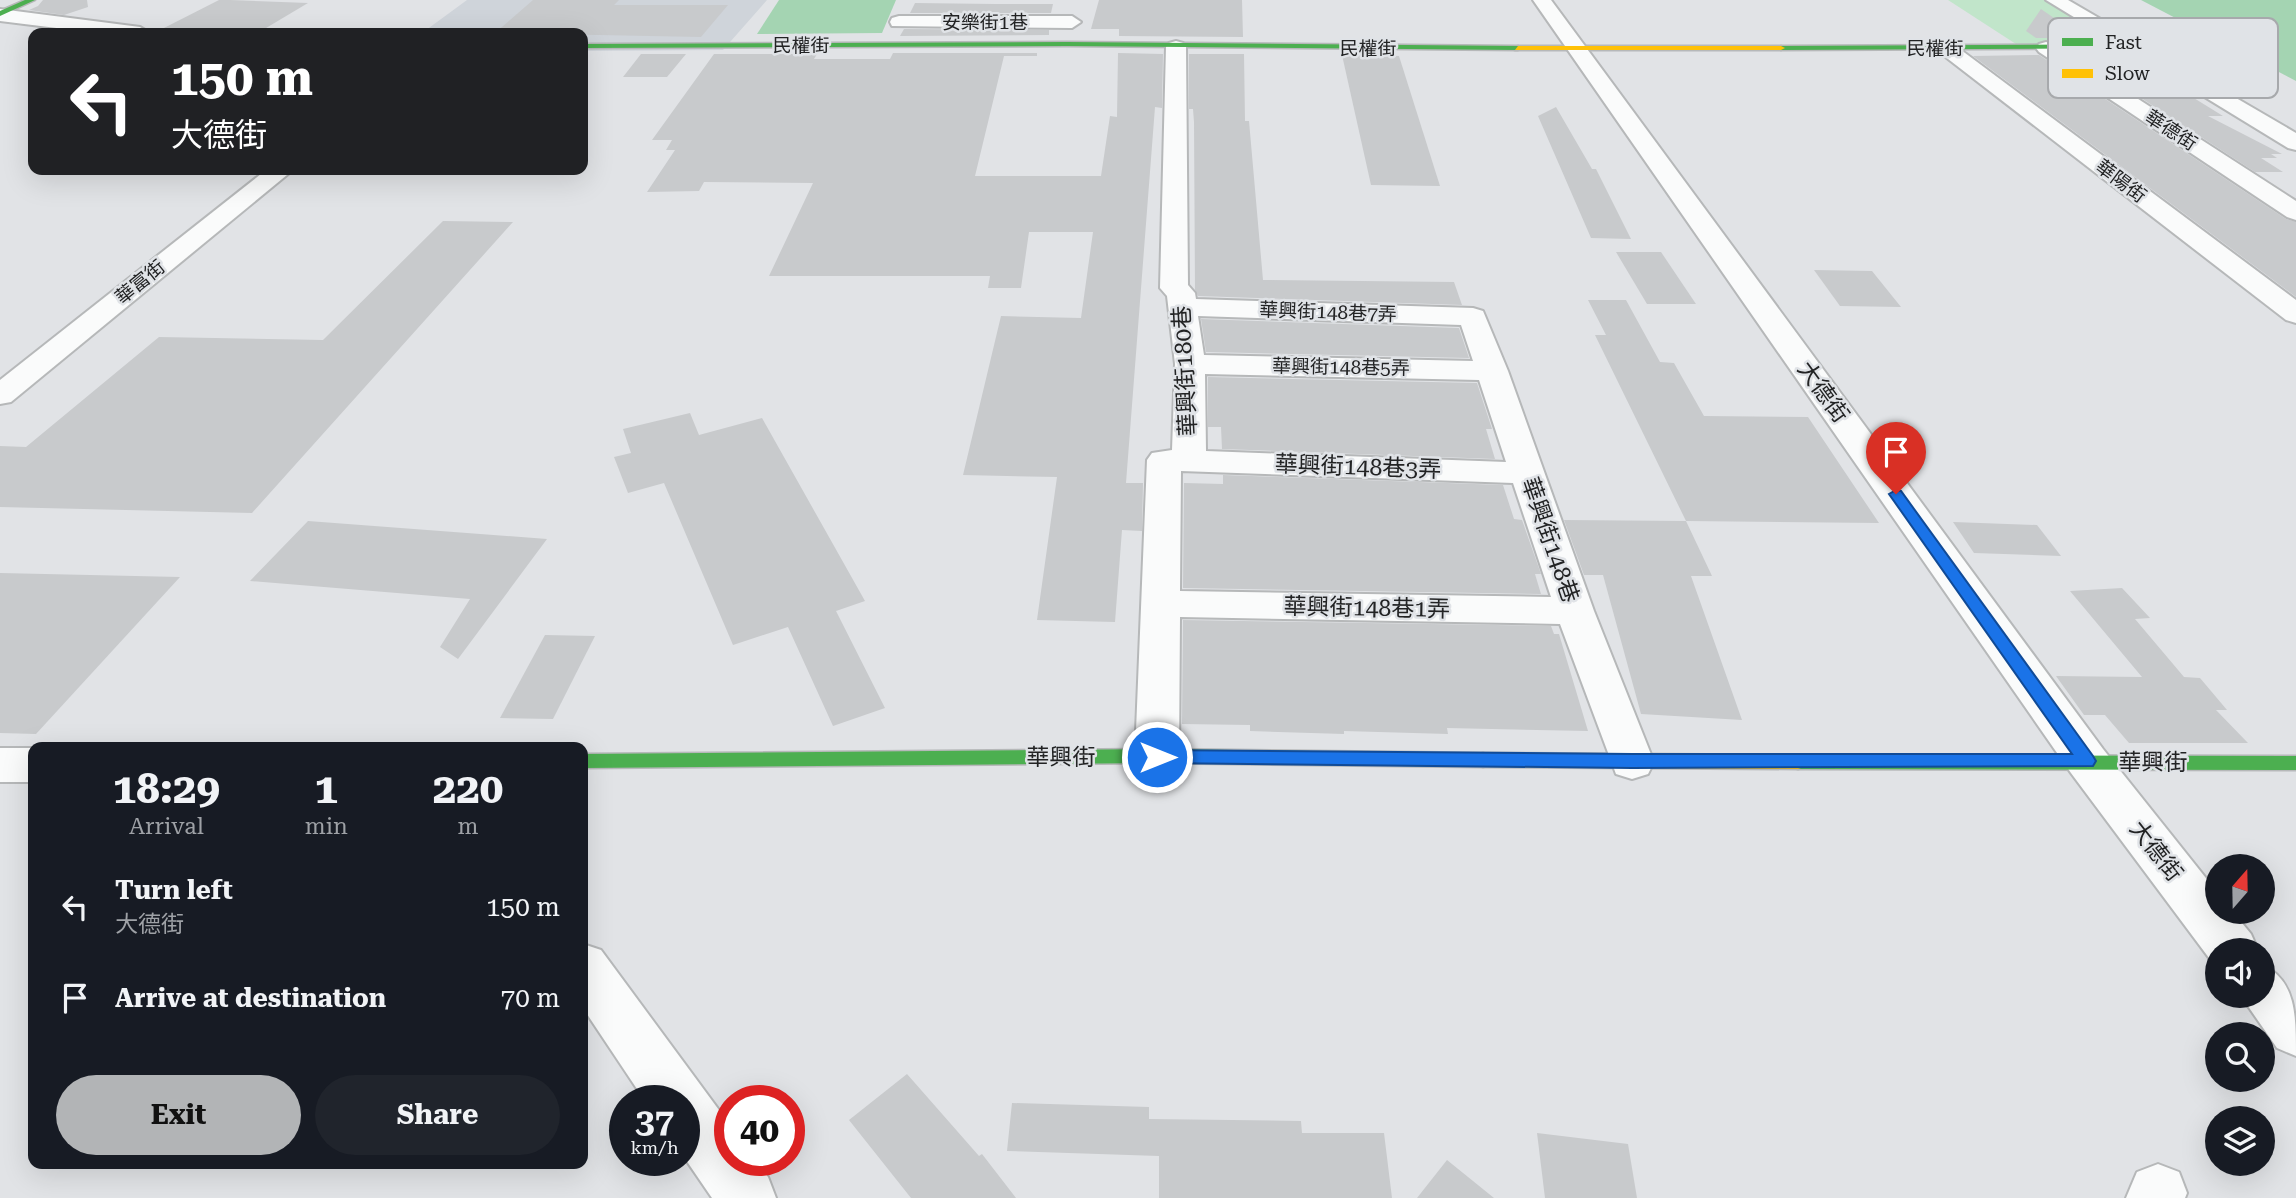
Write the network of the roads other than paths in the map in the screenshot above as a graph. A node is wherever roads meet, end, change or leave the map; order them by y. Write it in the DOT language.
graph roads {
  1 [pos="5,0"];
  2 [pos="31,0"];
  3 [pos="910,0"];
  4 [pos="1076,0"];
  5 [pos="1542,0"];
  6 [pos="2055,0"];
  7 [pos="2076,0"];
  8 [pos="0,2"];
  9 [pos="0,15"];
  10 [pos="2085,18"];
  11 [pos="2107,18"];
  12 [pos="899,22"];
  13 [pos="1072,22"];
  14 [pos="101,28"];
  15 [pos="894,44"];
  16 [pos="1067,44"];
  17 [pos="588,46"];
  18 [pos="1176,47"];
  19 [pos="1946,48"];
  20 [pos="2046,48"];
  21 [pos="1578,49"];
  22 [pos="2122,98"];
  23 [pos="2219,98"];
  24 [pos="2244,98"];
  25 [pos="2296,128"];
  26 [pos="2296,144"];
  27 [pos="275,175"];
  28 [pos="2296,212"];
  29 [pos="2249,278"];
  30 [pos="2296,278"];
  31 [pos="1183,307"];
  32 [pos="2296,314"];
  33 [pos="1473,317"];
  34 [pos="1190,364"];
  35 [pos="1493,371"];
  36 [pos="0,395"];
  37 [pos="1189,461"];
  38 [pos="1527,473"];
  39 [pos="1159,604"];
  40 [pos="1575,611"];
  41 [pos="1157,757"];
  42 [pos="588,761"];
  43 [pos="1632,761"];
  44 [pos="2087,761"];
  45 [pos="2296,763"];
  46 [pos="0,765"];
  47 [pos="28,765"];
  48 [pos="2224,938"];
  49 [pos="588,973"];
  50 [pos="2275,1004"];
  51 [pos="2296,1031"];
  52 [pos="667,1085"];
  53 [pos="700,1132"];
  54 [pos="747,1198"];
  1 -- 8 [label="street"];
  2 -- 9 [label="street"];
  3 -- 12 [label="street"];
  4 -- 13 [label="street"];
  5 -- 21 [label="street, 大德街"];
  6 -- 10 [label="street"];
  7 -- 11 [label="street"];
  9 -- 14 [label="street"];
  12 -- 13 [label="street, 安樂街1巷"];
  12 -- 15 [label="street"];
  13 -- 16 [label="street"];
  15 -- 16 [label="street, 民權街"];
  15 -- 17 [label="street, 民權街"];
  16 -- 18 [label="street, 民權街"];
  18 -- 21 [label="street, 民權街"];
  18 -- 31 [label="street, 華興街180巷"];
  19 -- 20 [label="street, 民權街"];
  19 -- 21 [label="street, 民權街"];
  19 -- 29 [label="street, 華陽街"];
  21 -- 44 [label="street, 大德街"];
  22 -- 28 [label="street, 華德街"];
  23 -- 26 [label="street"];
  24 -- 25 [label="street"];
  27 -- 36 [label="street, 華富街"];
  29 -- 30 [label="street"];
  29 -- 32 [label="street, 華陽街"];
  31 -- 33 [label="street, 華興街148巷7弄"];
  31 -- 34 [label="street, 華興街180巷"];
  33 -- 35 [label="street, 華興街148巷"];
  34 -- 35 [label="street, 華興街148巷5弄"];
  34 -- 37 [label="street, 華興街180巷"];
  35 -- 38 [label="street, 華興街148巷"];
  37 -- 38 [label="street, 華興街148巷3弄"];
  37 -- 39 [label="street, 華興街180巷"];
  38 -- 40 [label="street, 華興街148巷"];
  39 -- 40 [label="street, 華興街148巷1弄"];
  39 -- 41 [label="street, 華興街180巷"];
  40 -- 43 [label="street, 華興街148巷"];
  41 -- 42 [label="street, 華興街"];
  41 -- 43 [label="street, 華興街"];
  43 -- 44 [label="street, 華興街"];
  44 -- 45 [label="street, 華興街"];
  44 -- 48 [label="street, 大德街"];
  46 -- 47 [label="street"];
  49 -- 52 [label="street"];
  50 -- 51 [label="street"];
  53 -- 54 [label="street"];
}
